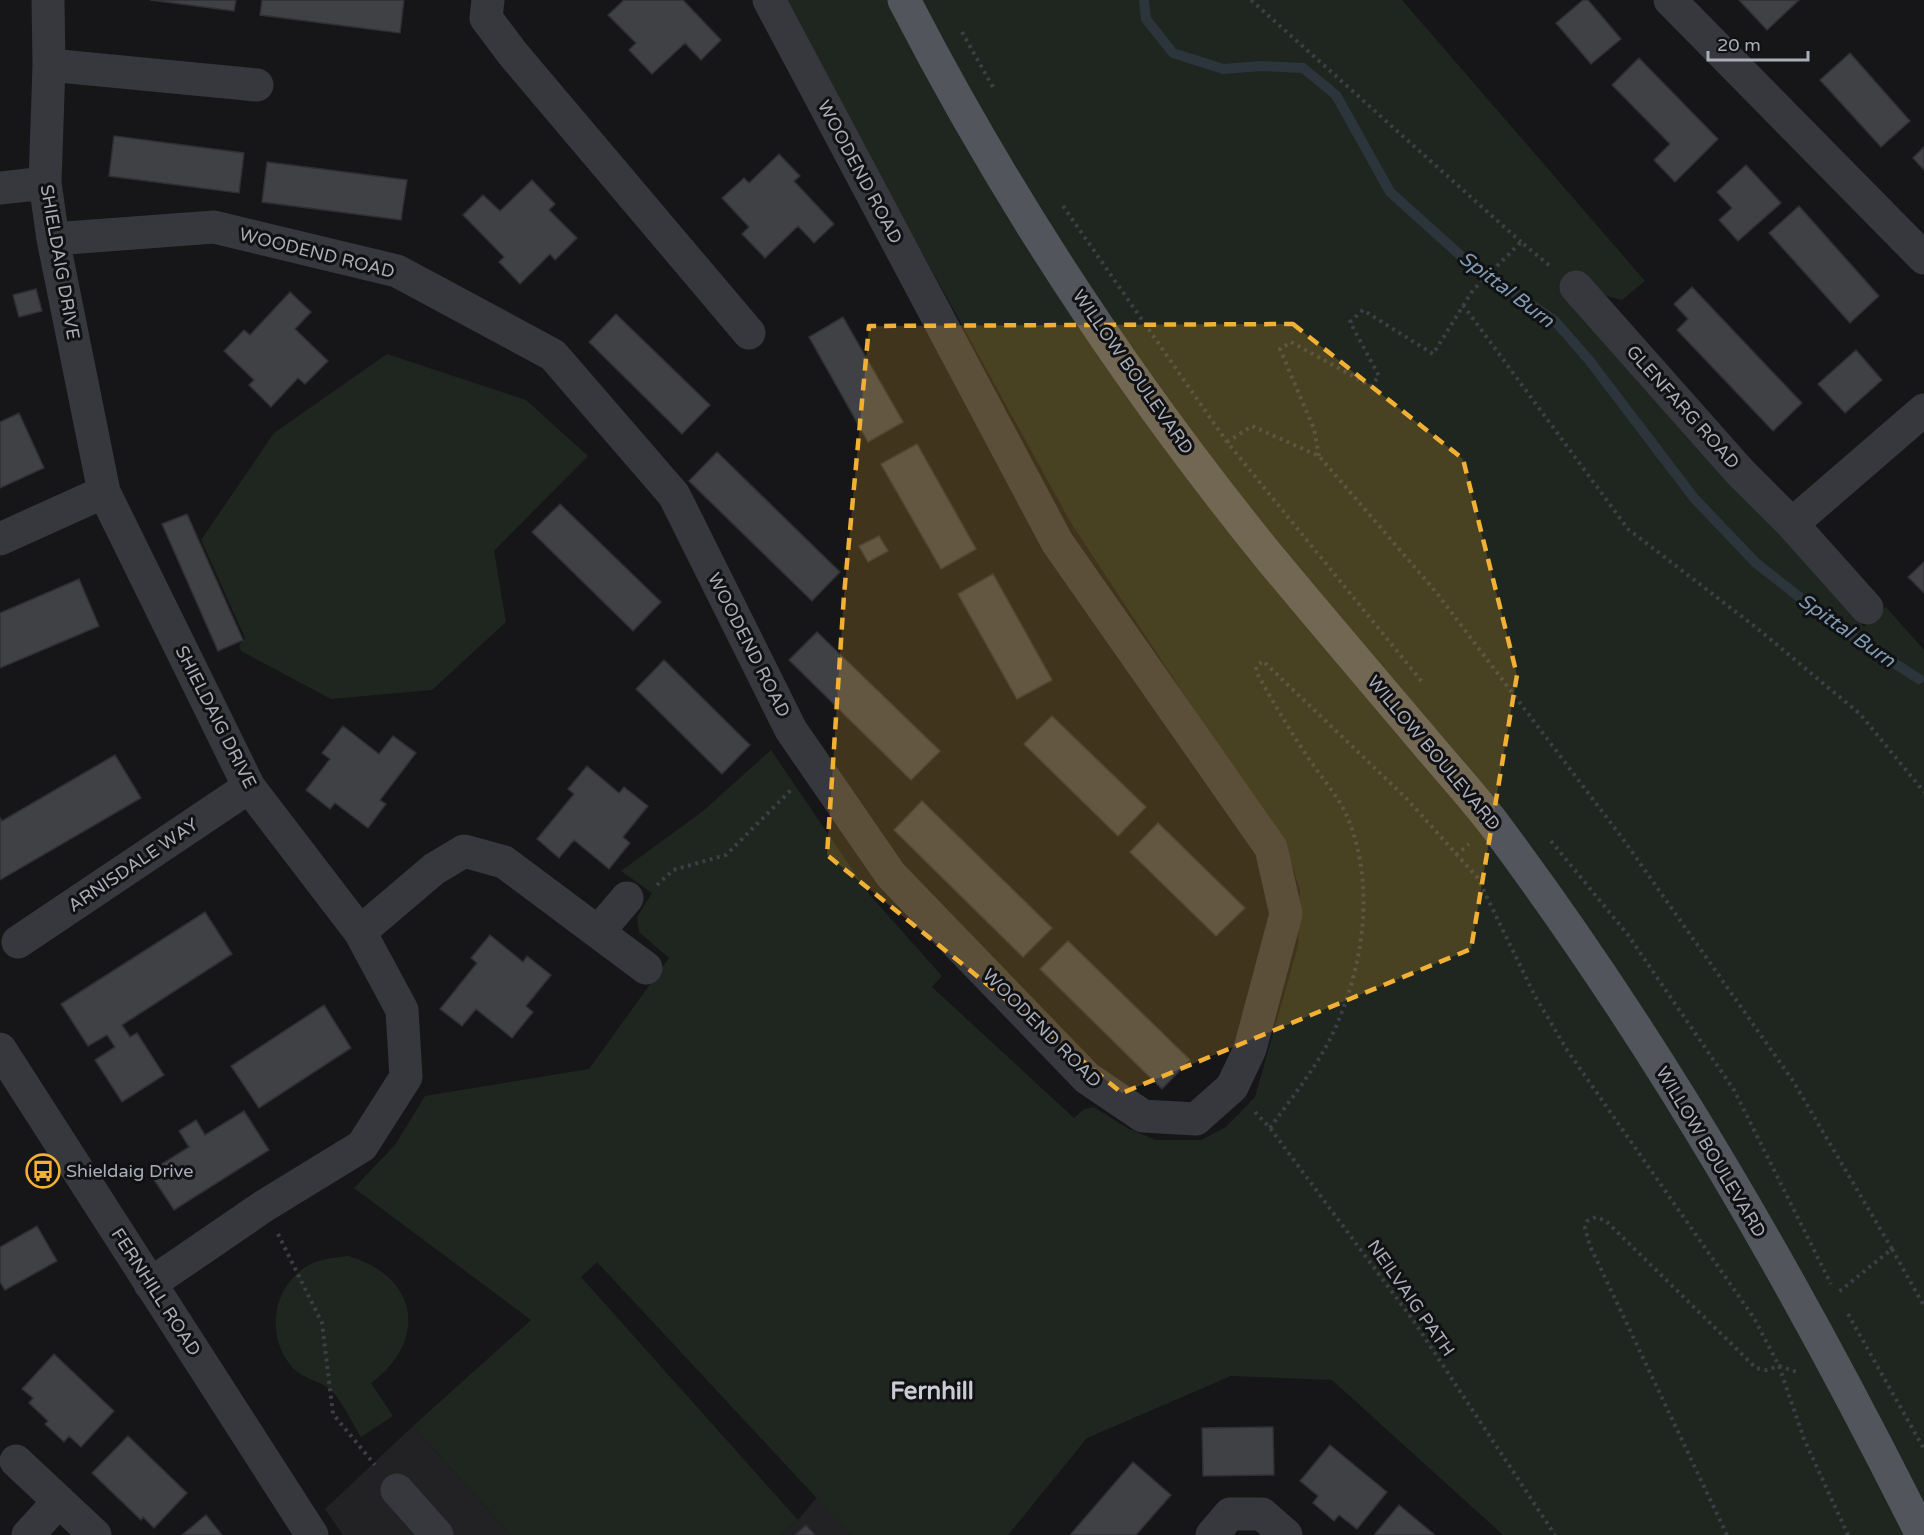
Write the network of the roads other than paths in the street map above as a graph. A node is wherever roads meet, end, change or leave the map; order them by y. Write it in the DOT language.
graph roads {
  1 [pos="48,0"];
  2 [pos="488,0"];
  3 [pos="769,0"];
  4 [pos="904,0"];
  5 [pos="1670,0"];
  6 [pos="49,65"];
  7 [pos="257,85"];
  8 [pos="45,183"];
  9 [pos="0,188"];
  10 [pos="53,239"];
  11 [pos="1924,258"];
  12 [pos="1576,287"];
  13 [pos="749,333"];
  14 [pos="1924,410"];
  15 [pos="104,492"];
  16 [pos="1792,524"];
  17 [pos="0,539"];
  18 [pos="1867,608"];
  19 [pos="249,787"];
  20 [pos="627,898"];
  21 [pos="360,932"];
  22 [pos="598,932"];
  23 [pos="18,942"];
  24 [pos="646,968"];
  25 [pos="0,1049"];
  26 [pos="150,1284"];
  27 [pos="16,1461"];
  28 [pos="397,1491"];
  29 [pos="59,1501"];
  30 [pos="28,1535"];
  31 [pos="94,1535"];
  32 [pos="312,1535"];
  33 [pos="436,1535"];
  34 [pos="1212,1535"];
  35 [pos="1286,1535"];
  36 [pos="1922,1535"];
  1 -- 6 [label="street, SHIELDAIG DRIVE"];
  2 -- 13 [label="street"];
  3 -- 10 [label="street, WOODEND ROAD"];
  4 -- 36 [label="main road, WILLOW BOULEVARD"];
  5 -- 11 [label="street"];
  6 -- 7 [label="street"];
  6 -- 8 [label="street, SHIELDAIG DRIVE"];
  8 -- 9 [label="street"];
  8 -- 10 [label="street, SHIELDAIG DRIVE"];
  10 -- 15 [label="street, SHIELDAIG DRIVE"];
  12 -- 16 [label="street, GLENFARG ROAD"];
  14 -- 16 [label="street"];
  15 -- 17 [label="street"];
  15 -- 19 [label="street, SHIELDAIG DRIVE"];
  16 -- 18 [label="street, GLENFARG ROAD"];
  19 -- 21 [label="street, SHIELDAIG DRIVE"];
  19 -- 23 [label="street, ARNISDALE WAY"];
  20 -- 22 [label="street"];
  21 -- 22 [label="street"];
  21 -- 26 [label="street, SHIELDAIG DRIVE"];
  22 -- 24 [label="street"];
  25 -- 26 [label="street, FERNHILL ROAD"];
  26 -- 32 [label="street, FERNHILL ROAD"];
  27 -- 29 [label="street"];
  28 -- 33 [label="street"];
  29 -- 30 [label="street"];
  29 -- 31 [label="street"];
  34 -- 35 [label="street"];
}
